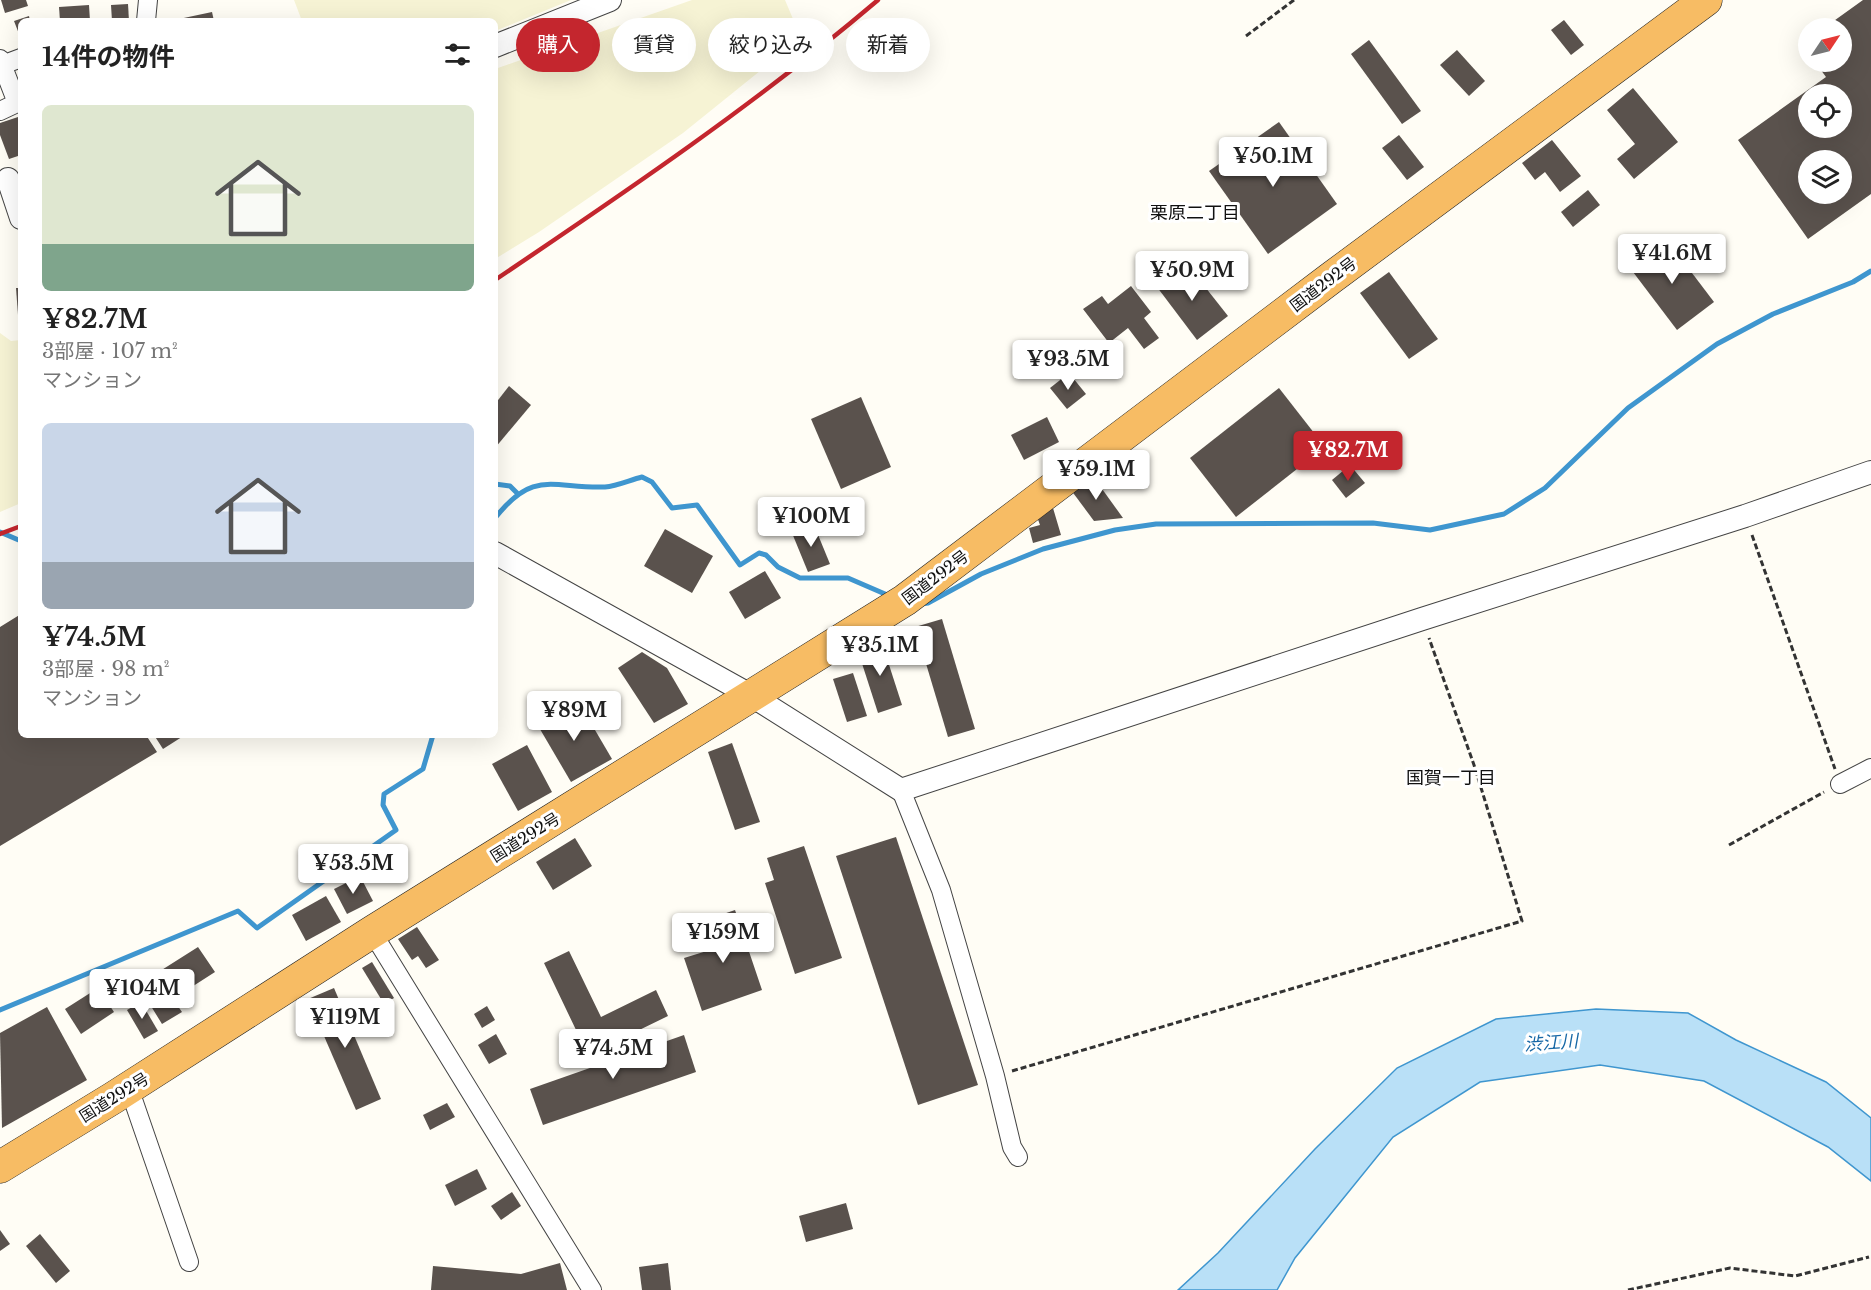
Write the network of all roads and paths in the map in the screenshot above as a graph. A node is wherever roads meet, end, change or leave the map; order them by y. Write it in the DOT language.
graph roads {
  1 [pos="148,0"];
  2 [pos="610,0"];
  3 [pos="1294,0"];
  4 [pos="1706,0"];
  5 [pos="146,18"];
  6 [pos="1246,36"];
  7 [pos="498,45"];
  8 [pos="18,59"];
  9 [pos="1,62"];
  10 [pos="0,111"];
  11 [pos="10,179"];
  12 [pos="18,207"];
  13 [pos="1871,472"];
  14 [pos="1745,516"];
  15 [pos="498,555"];
  16 [pos="1422,619"];
  17 [pos="752,696"];
  18 [pos="1871,768"];
  19 [pos="1840,784"];
  20 [pos="901,790"];
  21 [pos="1729,845"];
  22 [pos="372,932"];
  23 [pos="995,1076"];
  24 [pos="129,1088"];
  25 [pos="1018,1157"];
  26 [pos="0,1167"];
  27 [pos="1869,1257"];
  28 [pos="189,1262"];
  29 [pos="592,1290"];
  30 [pos="1628,1290"];
  1 -- 5 [label="street"];
  2 -- 7 [label="street"];
  3 -- 6 [label="path"];
  4 -- 17 [label="highway, 国道292号"];
  8 -- 9 [label="street"];
  9 -- 10 [label="street"];
  11 -- 12 [label="street"];
  13 -- 14 [label="street"];
  14 -- 16 [label="street"];
  14 -- 19 [label="path"];
  15 -- 17 [label="street"];
  16 -- 20 [label="street"];
  16 -- 23 [label="path"];
  17 -- 20 [label="street"];
  17 -- 22 [label="highway, 国道292号"];
  18 -- 19 [label="street"];
  19 -- 21 [label="path"];
  20 -- 23 [label="street"];
  22 -- 24 [label="highway, 国道292号"];
  22 -- 29 [label="street"];
  23 -- 25 [label="street"];
  24 -- 26 [label="highway, 国道292号"];
  24 -- 28 [label="street"];
  27 -- 30 [label="path"];
}
